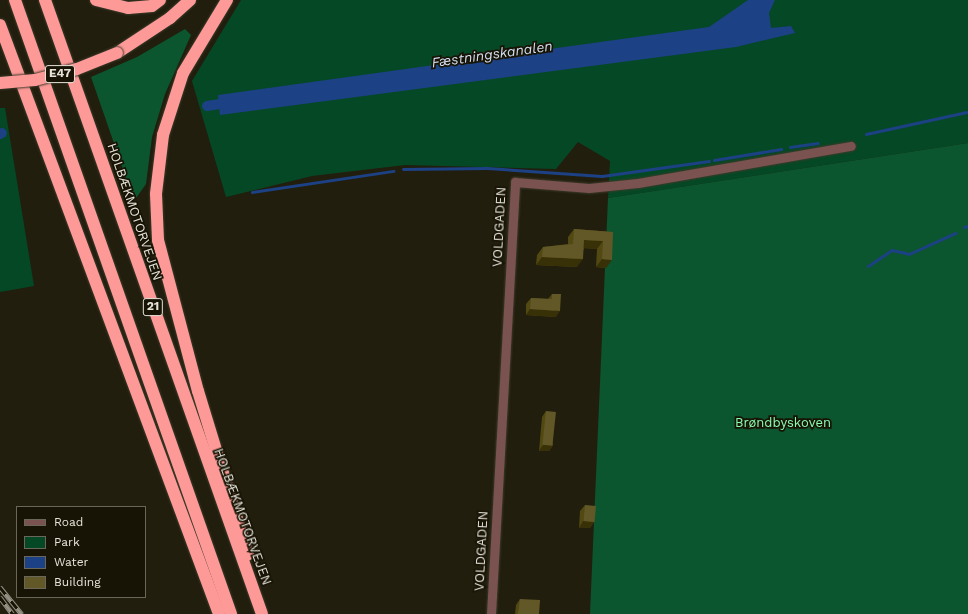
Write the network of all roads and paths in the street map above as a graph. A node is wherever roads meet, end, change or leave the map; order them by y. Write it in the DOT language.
graph roads {
  1 [pos="15,0"];
  2 [pos="45,0"];
  3 [pos="96,0"];
  4 [pos="160,0"];
  5 [pos="190,0"];
  6 [pos="226,0"];
  7 [pos="0,25"];
  8 [pos="0,82"];
  9 [pos="851,146"];
  10 [pos="261,611"];
  11 [pos="219,614"];
  12 [pos="231,614"];
  13 [pos="491,614"];
  1 -- 12 [label="highway, 21"];
  2 -- 10 [label="highway, HOLBÆKMOTORVEJEN / 21"];
  3 -- 4 [label="highway"];
  5 -- 8 [label="highway, E47, bridge"];
  6 -- 10 [label="highway"];
  7 -- 11 [label="highway"];
  9 -- 13 [label="street, VOLDGADEN"];
}
